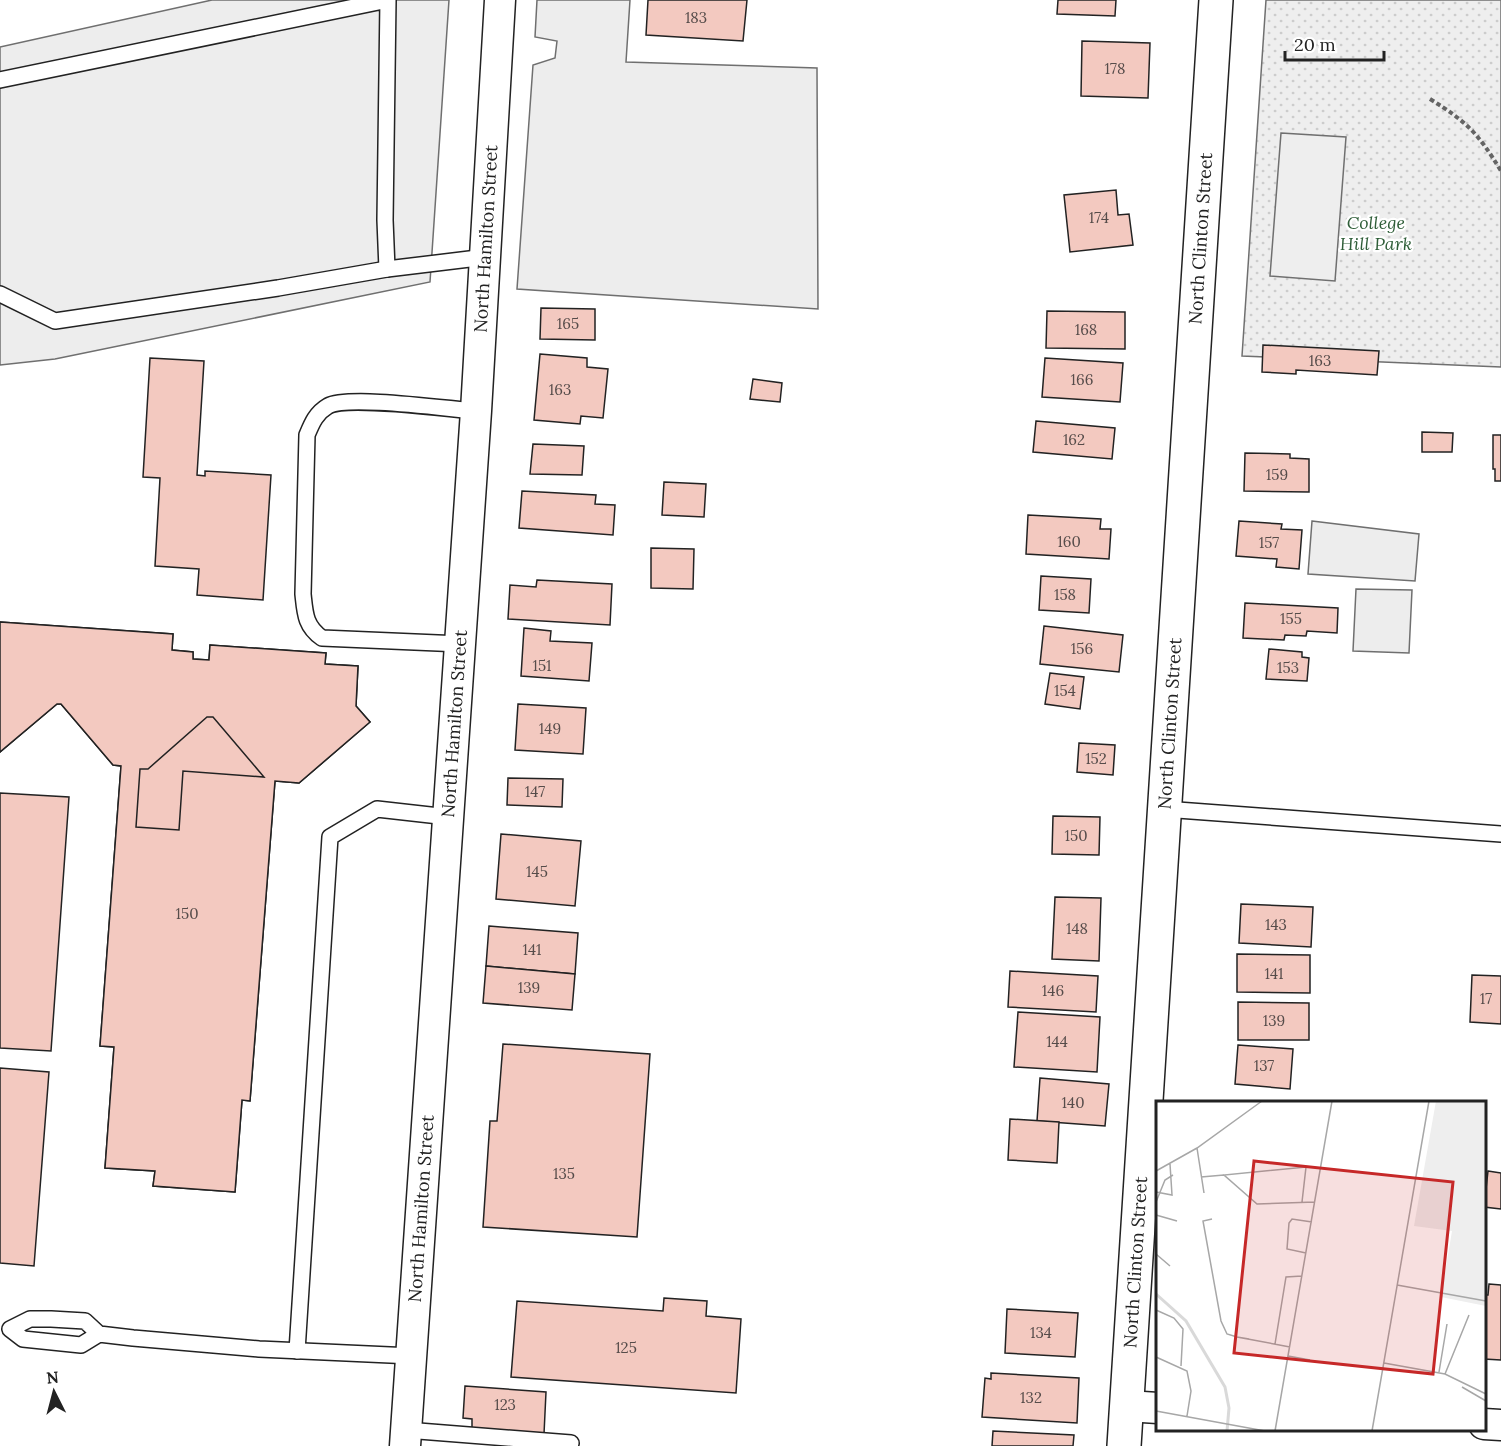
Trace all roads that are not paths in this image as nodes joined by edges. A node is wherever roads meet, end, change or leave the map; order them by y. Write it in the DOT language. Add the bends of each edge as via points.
graph roads {
  1 [pos="388,0"];
  2 [pos="397,0"];
  3 [pos="500,0"];
  4 [pos="1216,0"];
  5 [pos="0,80"];
  6 [pos="486,257"];
  7 [pos="387,269"];
  8 [pos="0,294"];
  9 [pos="476,411"];
  10 [pos="460,644"];
  11 [pos="1164,809"];
  12 [pos="448,817"];
  13 [pos="1501,834"];
  14 [pos="5,1328"];
  15 [pos="99,1334"];
  16 [pos="297,1351"];
  17 [pos="412,1356"];
  18 [pos="1142,1407"];
  19 [pos="1486,1424"];
  20 [pos="1501,1425"];
  21 [pos="406,1438"];
  22 [pos="571,1443"];
  23 [pos="1124,1446"];
  1 -- 2 [label="lane"];
  1 -- 5 [label="lane"];
  1 -- 7 [label="lane"];
  3 -- 6 [label="street, North Hamilton Street"];
  4 -- 11 [label="street, North Clinton Street"];
  6 -- 7 [label="lane"];
  6 -- 9 [label="street, North Hamilton Street"];
  7 -- 8 [label="lane" via="55,321"];
  9 -- 10 [label="street, North Hamilton Street"];
  9 -- 10 [label="lane" via="363,402 330,405 316,416 307,435 303,594 310,630 322,638"];
  10 -- 12 [label="street, North Hamilton Street"];
  11 -- 13 [label="lane"];
  11 -- 18 [label="street, North Clinton Street"];
  12 -- 16 [label="lane" via="377,809 330,837"];
  12 -- 17 [label="street, North Hamilton Street"];
  14 -- 15 [label="lane" via="30,1319 85,1321"];
  14 -- 15 [label="lane" via="23,1340 81,1345"];
  15 -- 16 [label="lane"];
  16 -- 17 [label="lane"];
  17 -- 21 [label="street, North Hamilton Street"];
  18 -- 23 [label="street, North Clinton Street"];
  19 -- 20 [label="street"];
  21 -- 22 [label="lane"];
}
